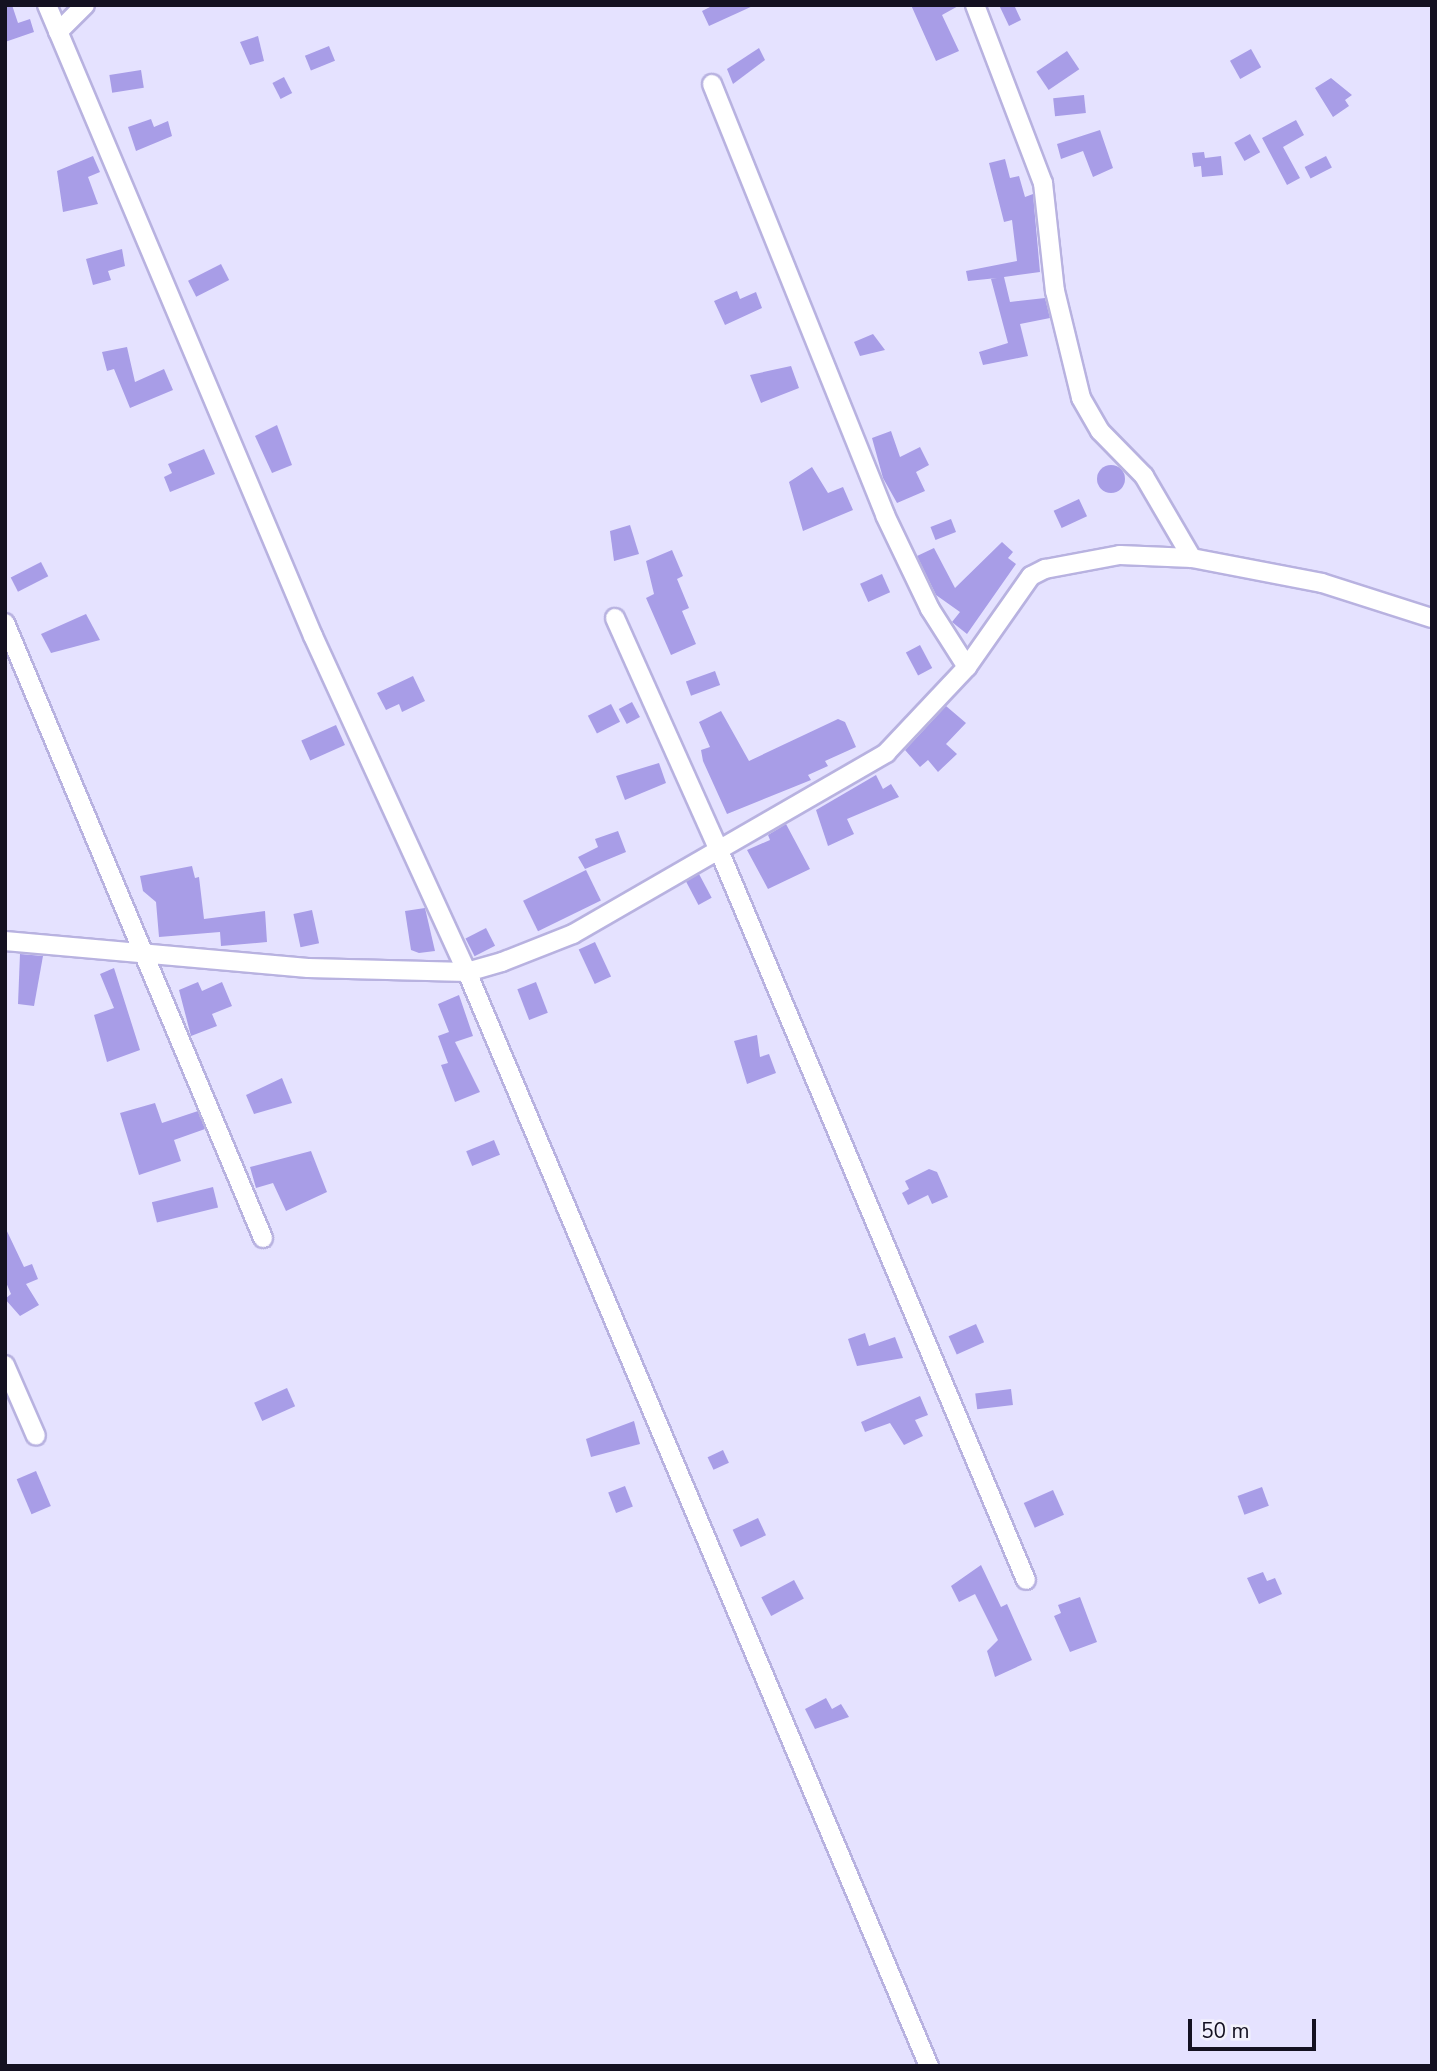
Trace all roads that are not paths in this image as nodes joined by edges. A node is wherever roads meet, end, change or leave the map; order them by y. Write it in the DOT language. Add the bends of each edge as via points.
graph roads {
  1 [pos="47,5"];
  2 [pos="85,5"];
  3 [pos="975,5"];
  4 [pos="58,32"];
  5 [pos="712,84"];
  6 [pos="1192,558"];
  7 [pos="615,618"];
  8 [pos="1432,618"];
  9 [pos="5,623"];
  10 [pos="967,667"];
  11 [pos="718,848"];
  12 [pos="5,941"];
  13 [pos="145,954"];
  14 [pos="467,972"];
  15 [pos="263,1238"];
  16 [pos="5,1365"];
  17 [pos="36,1436"];
  18 [pos="1026,1580"];
  19 [pos="929,2066"];
  1 -- 4 [label="street"];
  2 -- 4 [label="street"];
  3 -- 6 [label="street" via="1043,183 1055,290 1081,398 1100,430 1144,476"];
  4 -- 14 [label="street" via="313,636"];
  5 -- 10 [label="street" via="806,330 885,515 930,609"];
  6 -- 8 [label="street" via="1322,583"];
  6 -- 10 [label="street" via="1120,555 1045,569 1031,576"];
  7 -- 11 [label="street"];
  9 -- 13 [label="street"];
  10 -- 11 [label="street" via="886,753"];
  11 -- 14 [label="street" via="563,939"];
  11 -- 18 [label="street"];
  12 -- 13 [label="street"];
  13 -- 14 [label="street" via="308,968"];
  13 -- 15 [label="street"];
  14 -- 19 [label="street"];
  16 -- 17 [label="street"];
}
